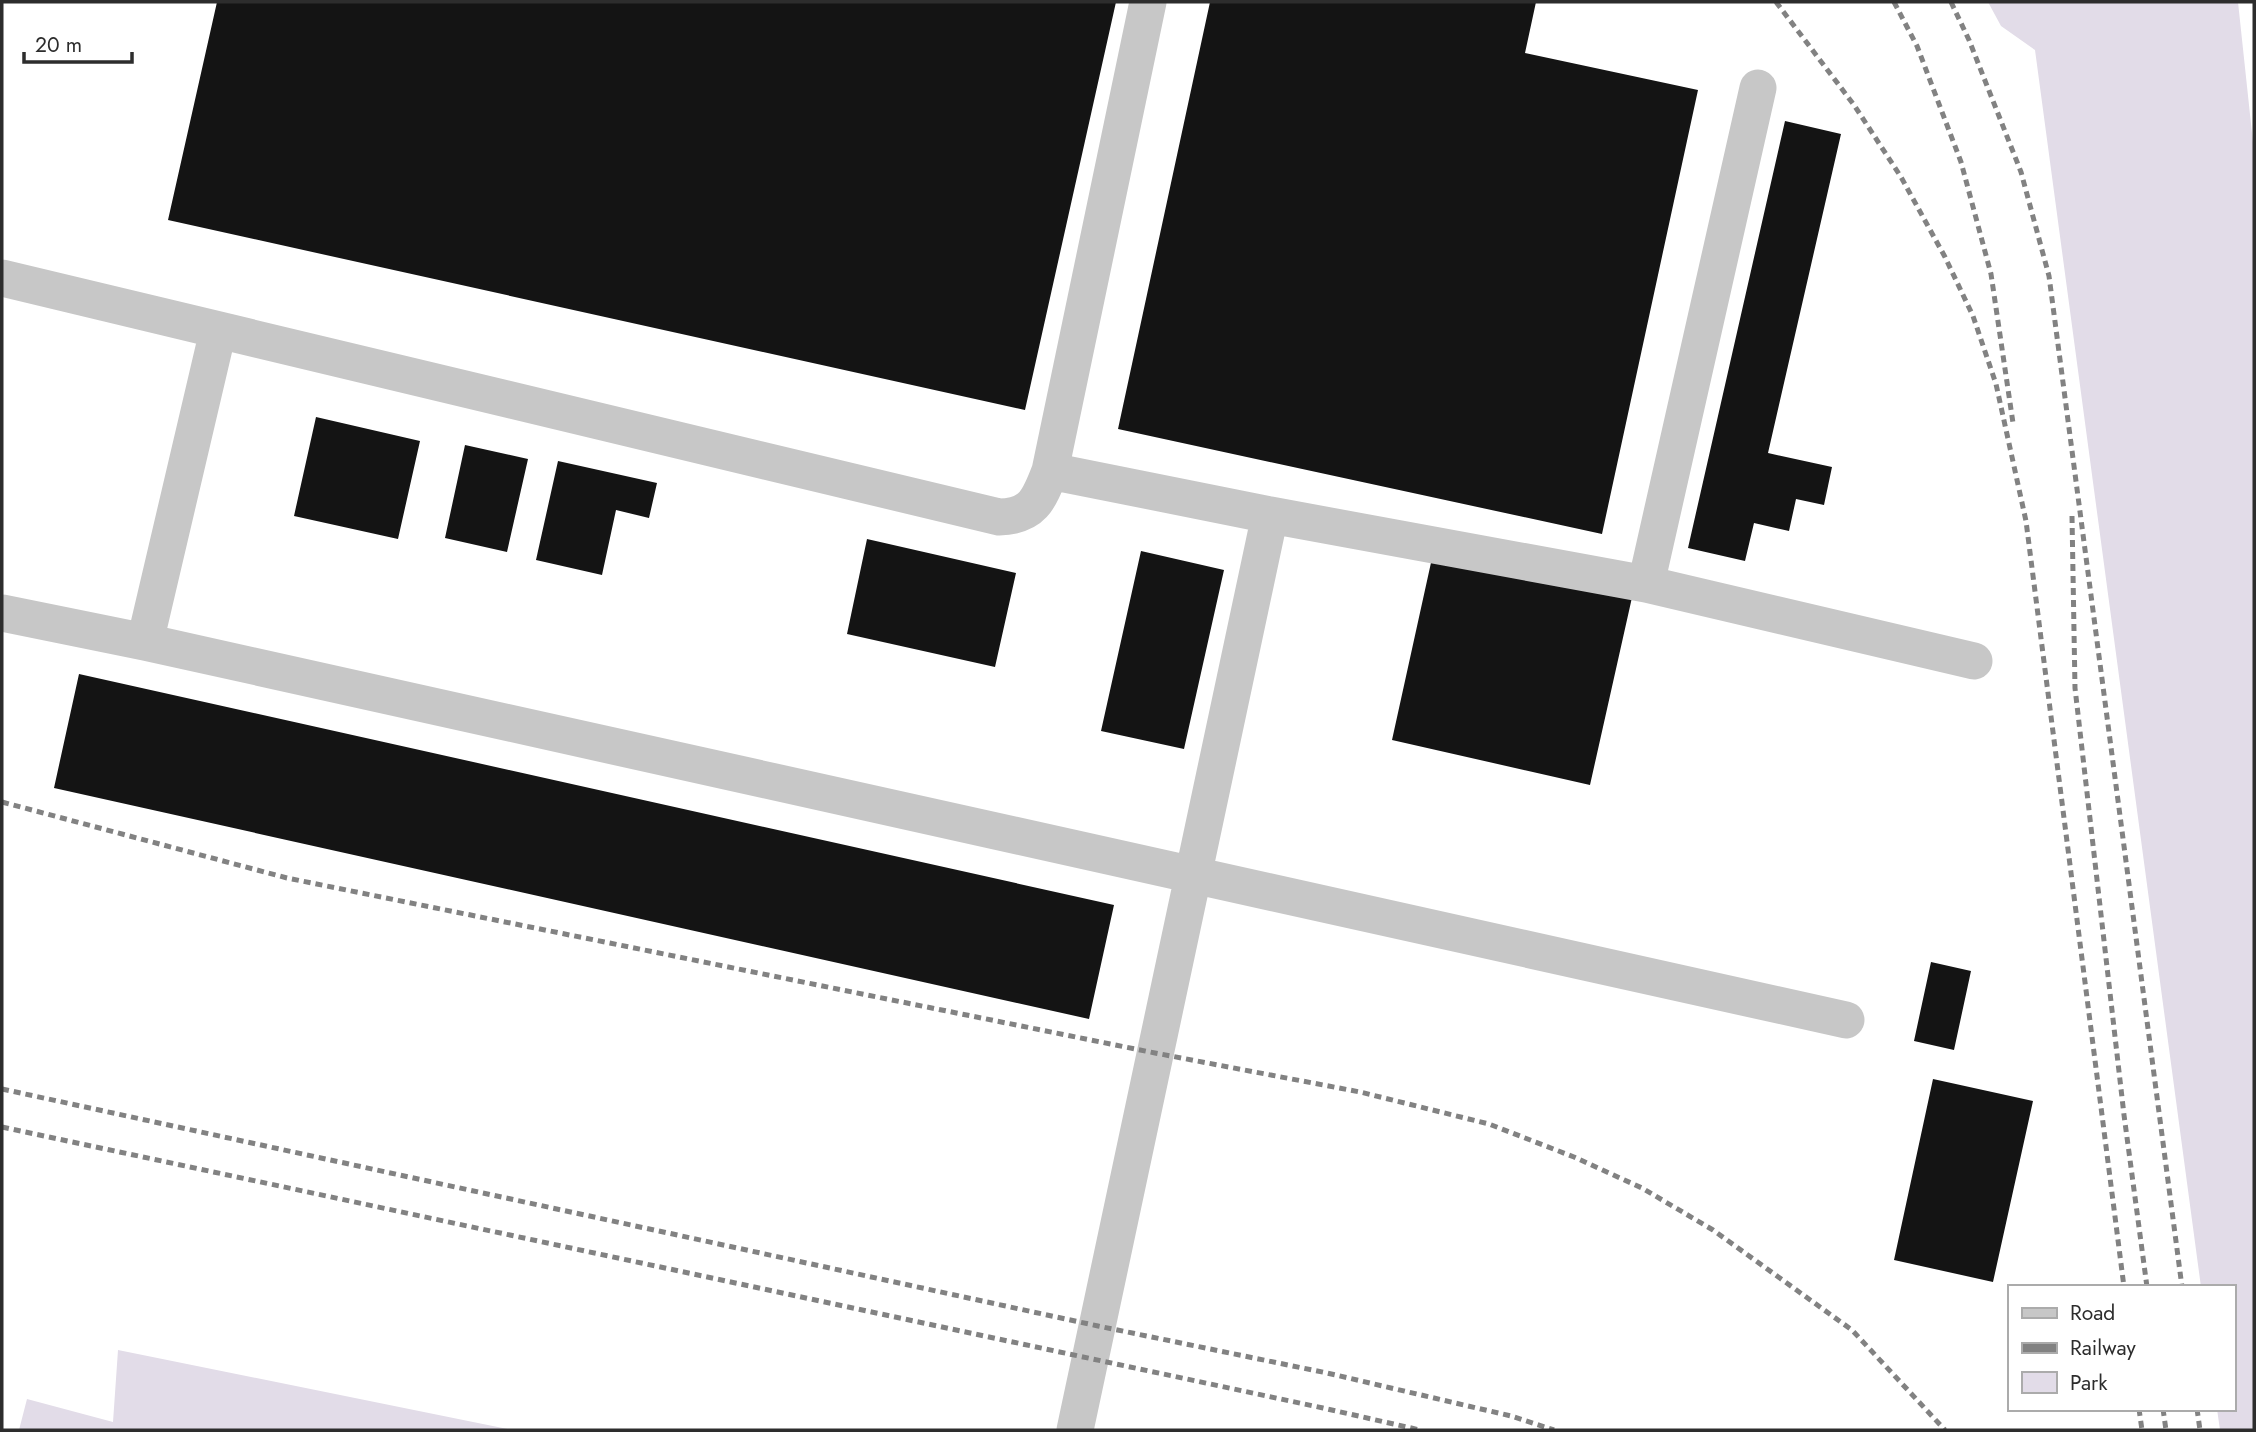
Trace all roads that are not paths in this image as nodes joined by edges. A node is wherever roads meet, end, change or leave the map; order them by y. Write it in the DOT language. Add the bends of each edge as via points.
graph roads {
  1 [pos="1148,2"];
  2 [pos="1758,88"];
  3 [pos="2,278"];
  4 [pos="218,331"];
  5 [pos="1050,471"];
  6 [pos="1270,514"];
  7 [pos="1646,584"];
  8 [pos="3,622"];
  9 [pos="145,642"];
  10 [pos="1973,661"];
  11 [pos="1193,875"];
  12 [pos="1846,1020"];
  13 [pos="1075,1430"];
  1 -- 5 [label="lane"];
  2 -- 7 [label="lane"];
  3 -- 4 [label="lane"];
  4 -- 5 [label="lane" via="999,517 1028,511"];
  4 -- 9 [label="lane"];
  5 -- 6 [label="lane"];
  6 -- 7 [label="lane"];
  6 -- 11 [label="lane"];
  7 -- 10 [label="lane"];
  8 -- 9 [label="lane"];
  9 -- 11 [label="lane"];
  11 -- 12 [label="lane"];
  11 -- 13 [label="lane"];
}
